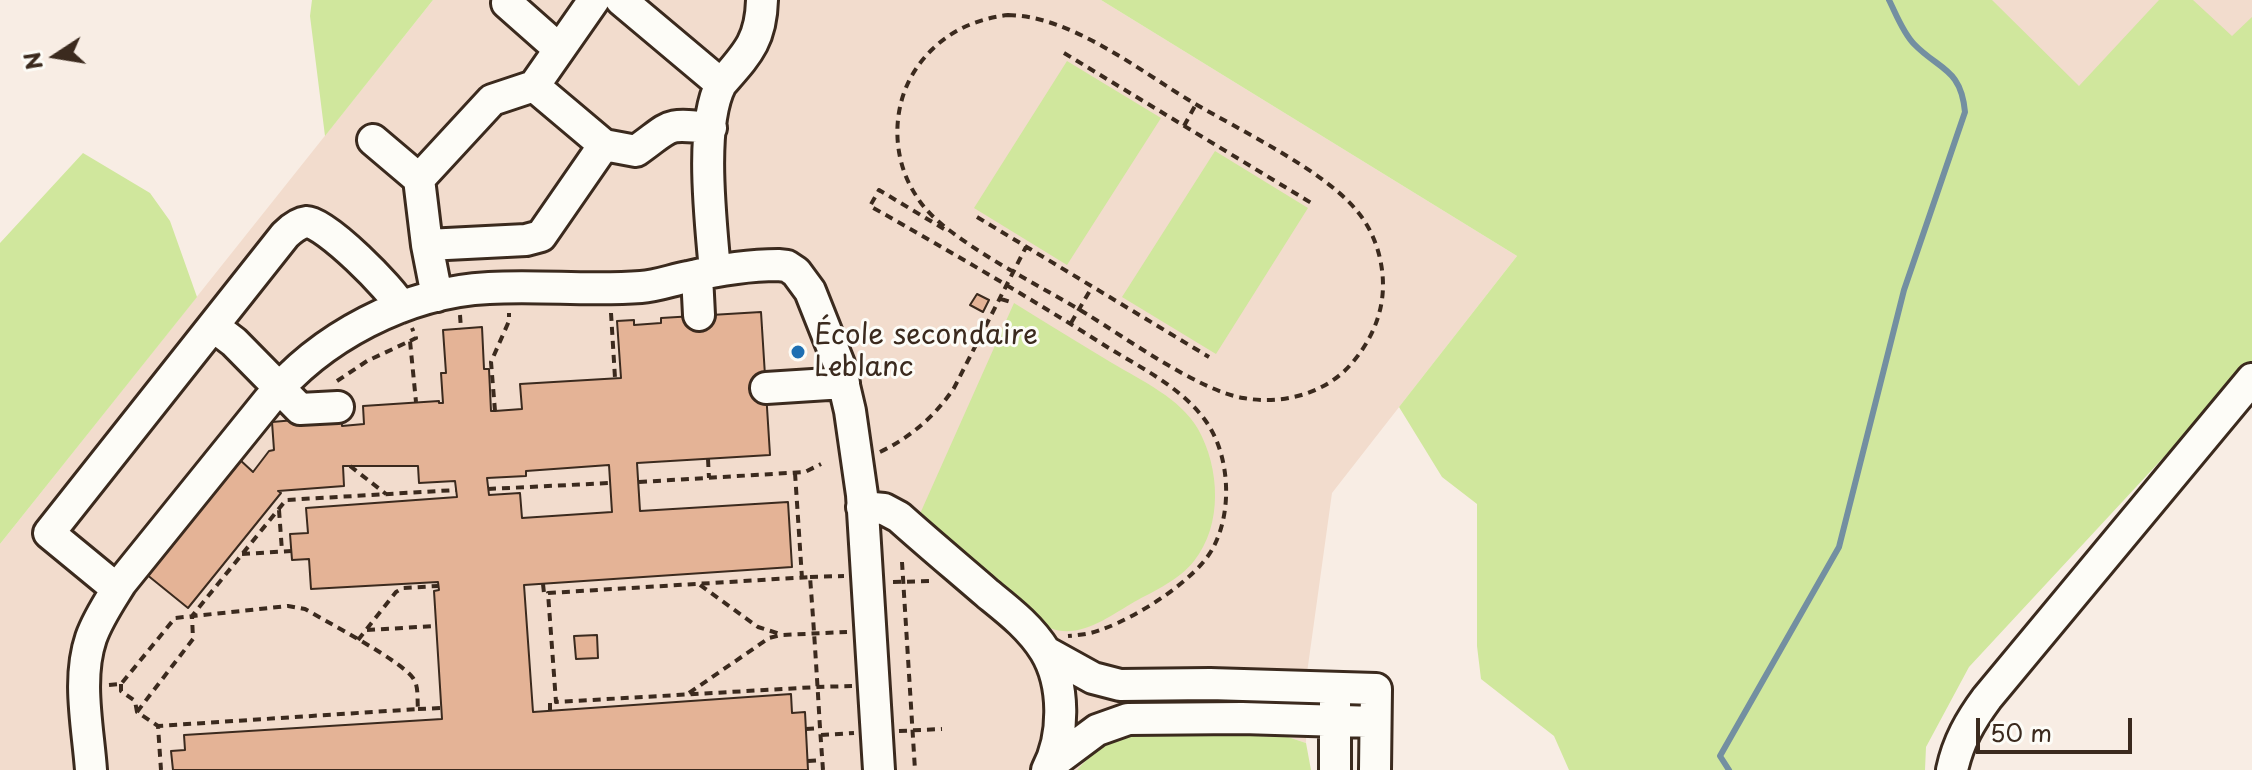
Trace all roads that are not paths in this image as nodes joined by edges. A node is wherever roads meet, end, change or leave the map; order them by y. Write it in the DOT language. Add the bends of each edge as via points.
graph roads {
  1 [pos="594,0"];
  2 [pos="621,0"];
  3 [pos="762,0"];
  4 [pos="507,3"];
  5 [pos="559,49"];
  6 [pos="721,84"];
  7 [pos="534,86"];
  8 [pos="711,128"];
  9 [pos="373,140"];
  10 [pos="604,145"];
  11 [pos="419,179"];
  12 [pos="427,245"];
  13 [pos="706,273"];
  14 [pos="437,296"];
  15 [pos="405,313"];
  16 [pos="699,315"];
  17 [pos="213,326"];
  18 [pos="2252,379"];
  19 [pos="844,383"];
  20 [pos="280,386"];
  21 [pos="766,388"];
  22 [pos="337,394"];
  23 [pos="862,507"];
  24 [pos="117,589"];
  25 [pos="1046,652"];
  26 [pos="1335,687"];
  27 [pos="1334,722"];
  28 [pos="1375,722"];
  29 [pos="1048,768"];
  30 [pos="91,770"];
  31 [pos="879,770"];
  32 [pos="1335,770"];
  33 [pos="1375,770"];
  34 [pos="1952,770"];
  1 -- 5 [label="street"];
  2 -- 6 [label="street"];
  3 -- 6 [label="street" via="752,49"];
  4 -- 5 [label="street"];
  5 -- 7 [label="street"];
  6 -- 8 [label="street"];
  7 -- 10 [label="street"];
  7 -- 11 [label="street" via="492,100"];
  8 -- 10 [label="street" via="667,127 636,151"];
  8 -- 13 [label="street"];
  9 -- 11 [label="street"];
  10 -- 12 [label="street" via="541,236"];
  11 -- 12 [label="street"];
  12 -- 14 [label="street"];
  13 -- 14 [label="street" via="654,286 492,288"];
  13 -- 16 [label="street"];
  13 -- 19 [label="street" via="778,265 796,272 810,291"];
  14 -- 15 [label="street"];
  15 -- 17 [label="street" via="390,291 329,233 307,222 285,235"];
  15 -- 20 [label="street" via="323,349"];
  17 -- 20 [label="street"];
  17 -- 24 [label="street" via="49,533"];
  18 -- 34 [label="street" via="1987,698 1965,731"];
  19 -- 21 [label="street"];
  19 -- 23 [label="street"];
  20 -- 22 [label="street" via="300,409"];
  20 -- 24 [label="street"];
  23 -- 25 [label="street" via="899,517 1020,620"];
  23 -- 31 [label="street" via="879,579 870,632"];
  24 -- 30 [label="street" via="96,625 87,656"];
  25 -- 26 [label="street" via="1093,678 1120,685"];
  25 -- 29 [label="street" via="1060,714"];
  26 -- 27 [label="street"];
  26 -- 28 [label="street" via="1376,689"];
  27 -- 28 [label="street"];
  27 -- 29 [label="street" via="1128,719 1097,730"];
  27 -- 32 [label="street"];
  28 -- 33 [label="street"];
}
